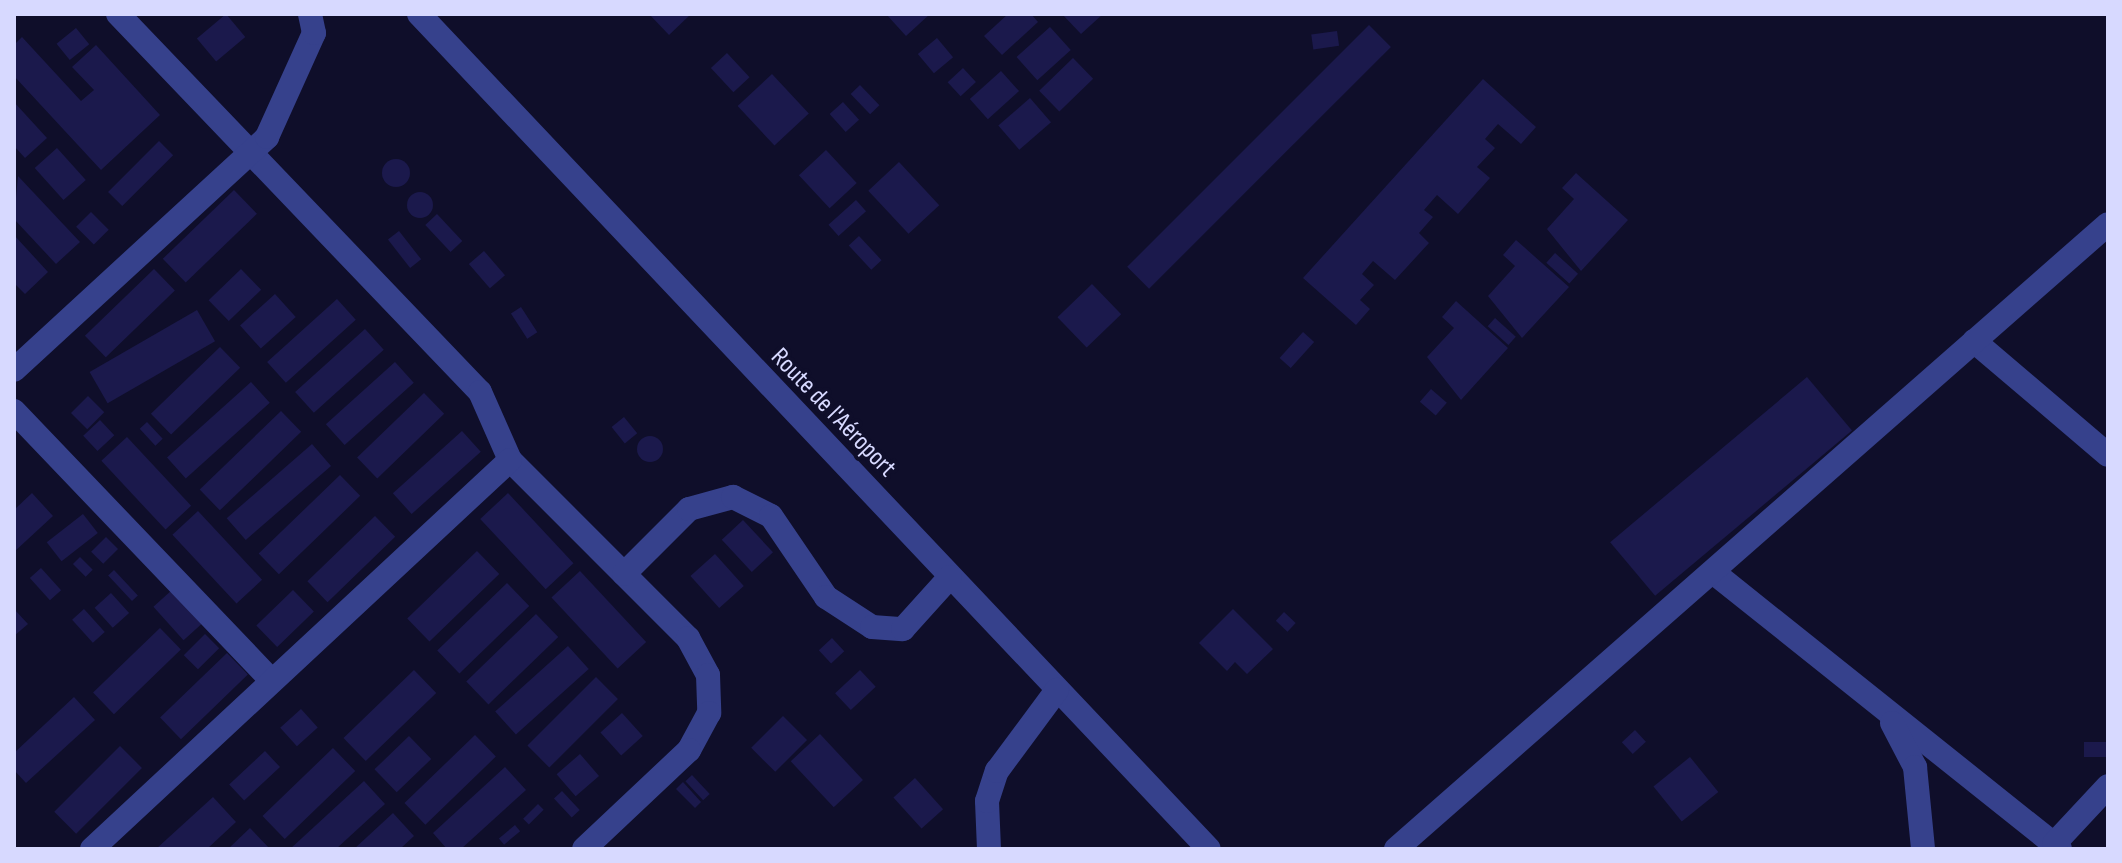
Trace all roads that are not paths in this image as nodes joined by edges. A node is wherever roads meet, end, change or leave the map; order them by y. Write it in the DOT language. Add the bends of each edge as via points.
graph roads {
  1 [pos="118,14"];
  2 [pos="310,14"];
  3 [pos="419,14"];
  4 [pos="249,154"];
  5 [pos="2108,224"];
  6 [pos="1974,341"];
  7 [pos="14,370"];
  8 [pos="14,411"];
  9 [pos="2108,455"];
  10 [pos="510,460"];
  11 [pos="1713,572"];
  12 [pos="624,574"];
  13 [pos="950,577"];
  14 [pos="272,681"];
  15 [pos="1057,690"];
  16 [pos="1889,717"];
  17 [pos="2108,786"];
  18 [pos="2057,847"];
  19 [pos="92,849"];
  20 [pos="584,849"];
  21 [pos="989,849"];
  22 [pos="1209,849"];
  23 [pos="1396,849"];
  24 [pos="1923,849"];
  1 -- 4 [label="street"];
  2 -- 4 [label="street" via="314,33 267,137"];
  3 -- 13 [label="street, Route de l'Aéroport"];
  4 -- 7 [label="street"];
  4 -- 10 [label="street" via="480,392"];
  5 -- 6 [label="street"];
  6 -- 9 [label="street"];
  6 -- 11 [label="street"];
  8 -- 14 [label="street"];
  10 -- 12 [label="street"];
  10 -- 14 [label="street"];
  11 -- 16 [label="street"];
  11 -- 23 [label="street"];
  12 -- 13 [label="street" via="689,509 733,497 771,516 826,597 872,627 903,629"];
  12 -- 20 [label="street" via="688,638 708,675 709,713 689,750"];
  13 -- 15 [label="street, Route de l'Aéroport"];
  14 -- 19 [label="street"];
  15 -- 21 [label="street" via="997,771 987,801"];
  15 -- 22 [label="street, Route de l'Aéroport"];
  16 -- 18 [label="street"];
  16 -- 24 [label="street" via="1915,767"];
  17 -- 18 [label="street"];
}
